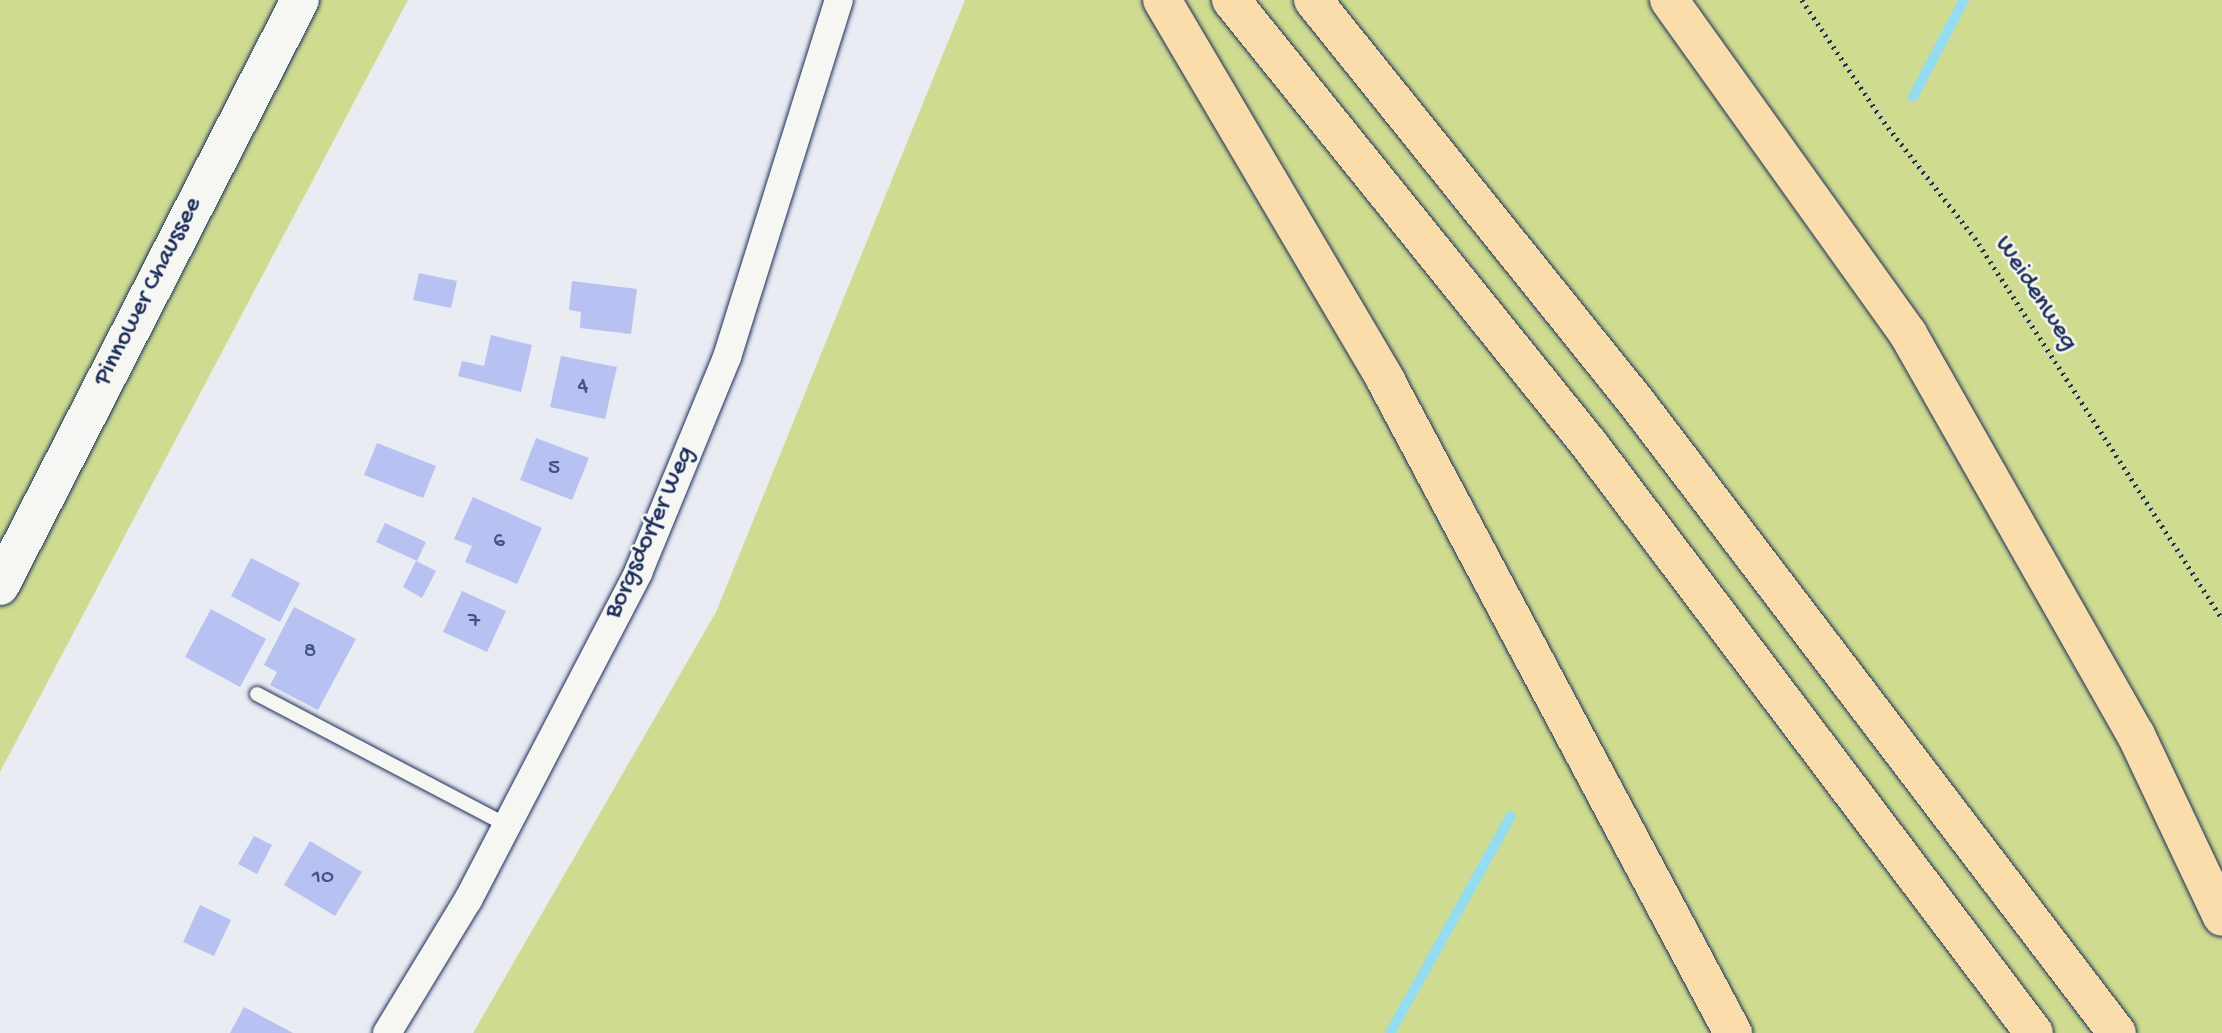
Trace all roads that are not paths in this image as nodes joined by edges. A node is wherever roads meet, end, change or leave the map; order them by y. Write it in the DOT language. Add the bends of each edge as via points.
graph roads {
  1 [pos="300,0"];
  2 [pos="839,0"];
  3 [pos="1162,0"];
  4 [pos="1231,0"];
  5 [pos="1313,0"];
  6 [pos="1669,0"];
  7 [pos="0,586"];
  8 [pos="257,694"];
  9 [pos="506,825"];
  10 [pos="2222,917"];
  11 [pos="387,1033"];
  12 [pos="1733,1033"];
  13 [pos="2034,1033"];
  14 [pos="2117,1033"];
  1 -- 7 [label="main road, Pinnower Chaussee"];
  2 -- 9 [label="street, Borgsdorfer Weg" via="727,358 638,573"];
  3 -- 12 [label="highway" via="1379,369"];
  4 -- 13 [label="highway" via="1589,444"];
  5 -- 14 [label="highway" via="1637,403"];
  6 -- 10 [label="highway" via="1908,334 2136,735"];
  8 -- 9 [label="lane"];
  9 -- 11 [label="street, Borgsdorfer Weg"];
}
